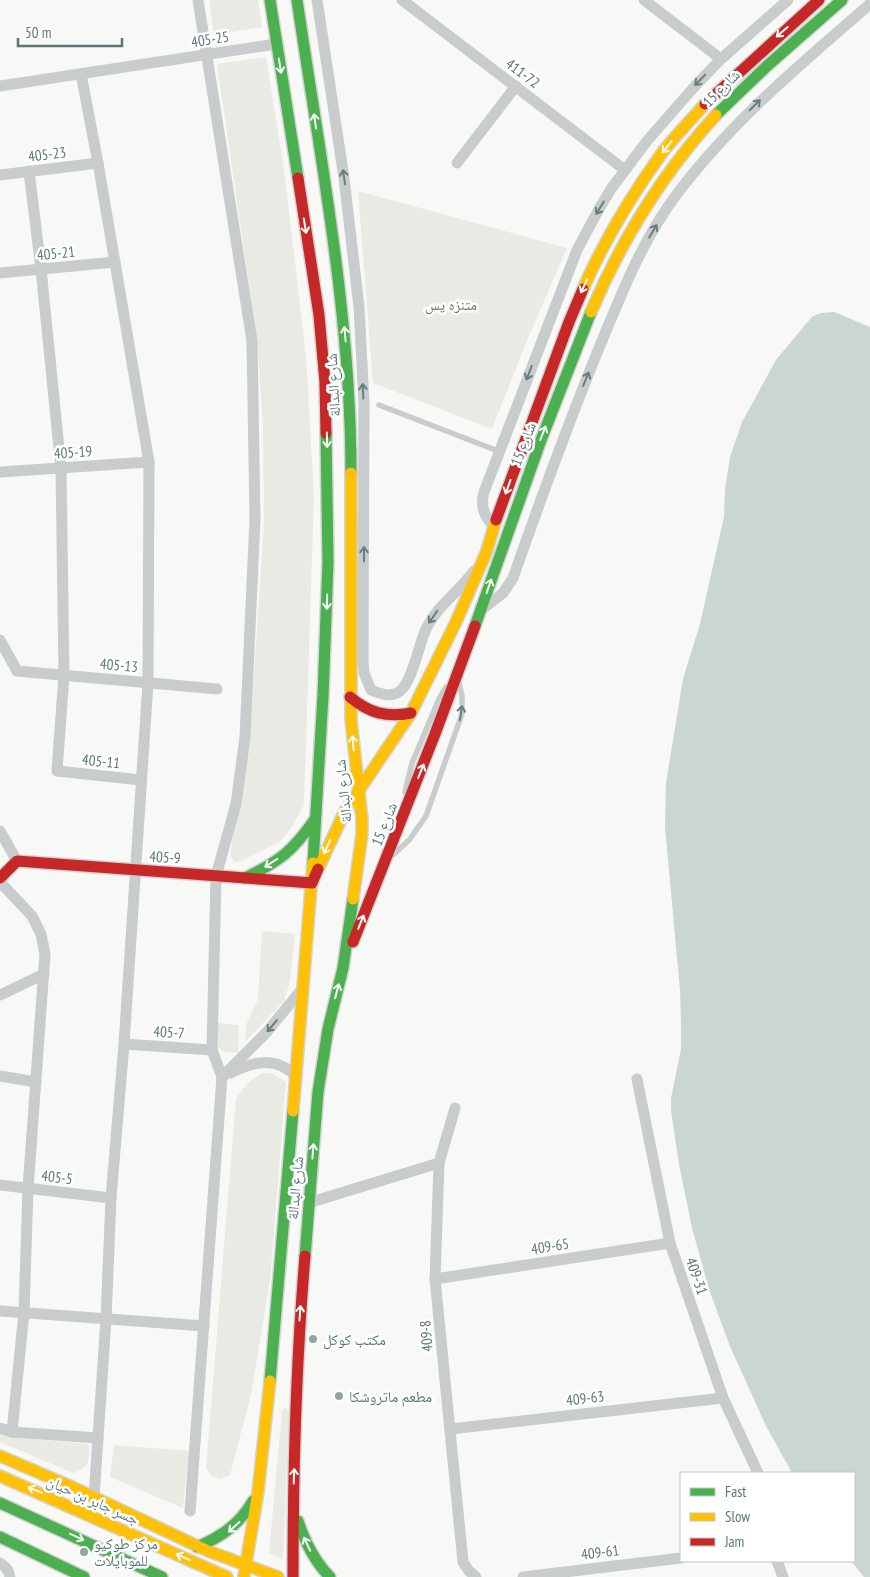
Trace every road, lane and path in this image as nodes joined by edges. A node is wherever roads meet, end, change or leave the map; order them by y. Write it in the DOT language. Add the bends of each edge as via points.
graph roads {
  1 [pos="198,0"];
  2 [pos="270,0"];
  3 [pos="297,0"];
  4 [pos="317,0"];
  5 [pos="402,0"];
  6 [pos="644,0"];
  7 [pos="788,0"];
  8 [pos="819,0"];
  9 [pos="842,0"];
  10 [pos="870,4"];
  11 [pos="276,44"];
  12 [pos="206,54"];
  13 [pos="721,60"];
  14 [pos="81,74"];
  15 [pos="0,86"];
  16 [pos="516,86"];
  17 [pos="98,163"];
  18 [pos="457,163"];
  19 [pos="625,170"];
  20 [pos="29,171"];
  21 [pos="0,175"];
  22 [pos="115,262"];
  23 [pos="41,269"];
  24 [pos="0,274"];
  25 [pos="378,405"];
  26 [pos="498,451"];
  27 [pos="149,462"];
  28 [pos="516,462"];
  29 [pos="61,468"];
  30 [pos="530,468"];
  31 [pos="0,472"];
  32 [pos="510,525"];
  33 [pos="494,526"];
  34 [pos="529,531"];
  35 [pos="486,553"];
  36 [pos="464,604"];
  37 [pos="480,610"];
  38 [pos="0,640"];
  39 [pos="64,675"];
  40 [pos="457,677"];
  41 [pos="148,683"];
  42 [pos="217,689"];
  43 [pos="350,697"];
  44 [pos="411,713"];
  45 [pos="141,780"];
  46 [pos="359,789"];
  47 [pos="316,818"];
  48 [pos="0,832"];
  49 [pos="17,861"];
  50 [pos="385,862"];
  51 [pos="135,870"];
  52 [pos="216,876"];
  53 [pos="0,878"];
  54 [pos="245,878"];
  55 [pos="0,882"];
  56 [pos="312,883"];
  57 [pos="343,968"];
  58 [pos="44,974"];
  59 [pos="303,988"];
  60 [pos="0,995"];
  61 [pos="124,1044"];
  62 [pos="212,1050"];
  63 [pos="0,1076"];
  64 [pos="222,1077"];
  65 [pos="297,1077"];
  66 [pos="637,1079"];
  67 [pos="36,1082"];
  68 [pos="455,1108"];
  69 [pos="439,1163"];
  70 [pos="0,1185"];
  71 [pos="28,1189"];
  72 [pos="111,1198"];
  73 [pos="308,1203"];
  74 [pos="670,1243"];
  75 [pos="435,1279"];
  76 [pos="0,1311"];
  77 [pos="24,1312"];
  78 [pos="106,1319"];
  79 [pos="204,1326"];
  80 [pos="723,1398"];
  81 [pos="0,1428"];
  82 [pos="450,1429"];
  83 [pos="12,1432"];
  84 [pos="98,1438"];
  85 [pos="0,1456"];
  86 [pos="758,1472"];
  87 [pos="0,1476"];
  88 [pos="258,1492"];
  89 [pos="94,1497"];
  90 [pos="0,1503"];
  91 [pos="293,1506"];
  92 [pos="190,1511"];
  93 [pos="0,1537"];
  94 [pos="197,1547"];
  95 [pos="680,1558"];
  96 [pos="777,1562"];
  97 [pos="0,1563"];
  98 [pos="245,1572"];
  99 [pos="10,1577"];
  100 [pos="84,1577"];
  101 [pos="162,1577"];
  102 [pos="227,1577"];
  103 [pos="278,1577"];
  104 [pos="293,1577"];
  105 [pos="330,1577"];
  106 [pos="476,1577"];
  107 [pos="523,1577"];
  108 [pos="783,1577"];
  1 -- 12 [label="street"];
  2 -- 11 [label="main road, شارع البدالة"];
  43 -- 3 [label="main road, شارع البدالة, one-way" via="351,438 347,358"];
  35 -- 4 [label="street, one-way" via="426,628 405,687 387,695 371,690 363,661 364,404 359,307 344,178"];
  5 -- 16 [label="street, 411-72"];
  6 -- 13 [label="street"];
  7 -- 13 [label="street"];
  8 -- 28 [label="main road, شارع 15, one-way" via="710,98 663,152 642,182 609,236 581,292"];
  30 -- 9 [label="main road, شارع 15, one-way" via="598,294 656,188 726,103"];
  34 -- 10 [label="street, one-way" via="565,431 624,286 662,216 687,181 741,120 785,77"];
  11 -- 12 [label="street, 405-25"];
  11 -- 47 [label="main road, شارع البدالة, one-way" via="319,314 325,382 328,562"];
  12 -- 14 [label="street, 405-25"];
  12 -- 52 [label="street" via="252,341 255,519 245,737 236,804"];
  13 -- 19 [label="street, one-way" via="671,113"];
  14 -- 15 [label="street, 405-25"];
  14 -- 17 [label="street"];
  16 -- 18 [label="street"];
  16 -- 19 [label="street, 411-72"];
  17 -- 20 [label="street, 405-23"];
  17 -- 22 [label="street"];
  19 -- 26 [label="street, one-way" via="577,250"];
  20 -- 21 [label="street, 405-23"];
  20 -- 23 [label="street"];
  22 -- 23 [label="street, 405-21"];
  22 -- 27 [label="street"];
  23 -- 24 [label="street, 405-21"];
  23 -- 29 [label="street"];
  25 -- 26 [label="lane"];
  26 -- 33 [label="street" via="482,498 486,516"];
  27 -- 29 [label="street, 405-19"];
  27 -- 41 [label="street"];
  28 -- 30 [label="main road"];
  28 -- 33 [label="main road, شارع 15, one-way"];
  29 -- 31 [label="street, 405-19"];
  29 -- 39 [label="street"];
  30 -- 32 [label="main road, شارع 15"];
  32 -- 34 [label="street"];
  37 -- 32 [label="main road, شارع 15, one-way"];
  33 -- 35 [label="main road, شارع 15"];
  34 -- 37 [label="street" via="513,578 496,600"];
  35 -- 36 [label="main road, شارع 15"];
  36 -- 37 [label="main road"];
  36 -- 44 [label="main road, شارع 15"];
  37 -- 40 [label="main road, شارع 15"];
  38 -- 39 [label="street, 405-13" via="18,671"];
  39 -- 41 [label="street, 405-13"];
  39 -- 45 [label="street, 405-11" via="57,771"];
  50 -- 40 [label="main road, شارع 15, one-way"];
  50 -- 40 [label="lane, one-way" via="410,839 426,816 462,714"];
  41 -- 42 [label="street, 405-13"];
  41 -- 45 [label="street"];
  43 -- 44 [label="main road" via="368,711 378,714 400,716"];
  46 -- 43 [label="main road, شارع البدالة, one-way"];
  44 -- 46 [label="main road, شارع 15"];
  45 -- 51 [label="street"];
  46 -- 56 [label="main road, شارع 15, one-way" via="333,834"];
  46 -- 57 [label="main road, شارع البدالة" via="362,834"];
  47 -- 54 [label="main road, one-way" via="290,850"];
  47 -- 56 [label="main road, شارع البدالة"];
  48 -- 49 [label="street"];
  49 -- 51 [label="main road, 405-9"];
  49 -- 53 [label="main road"];
  57 -- 50 [label="main road, شارع 15, one-way"];
  51 -- 52 [label="main road, 405-9"];
  51 -- 61 [label="street"];
  52 -- 54 [label="main road, 405-9"];
  52 -- 62 [label="street"];
  54 -- 56 [label="main road, 405-9"];
  55 -- 58 [label="street" via="32,916 41,934"];
  56 -- 59 [label="main road, شارع البدالة"];
  73 -- 57 [label="main road, شارع البدالة, one-way" via="322,1061"];
  58 -- 60 [label="street"];
  58 -- 67 [label="street"];
  59 -- 64 [label="street, one-way" via="265,1034"];
  59 -- 65 [label="main road, شارع البدالة"];
  61 -- 62 [label="street, 405-7"];
  61 -- 72 [label="street"];
  62 -- 64 [label="street"];
  63 -- 67 [label="street"];
  64 -- 65 [label="street" via="264,1062 288,1068"];
  64 -- 79 [label="street"];
  65 -- 88 [label="main road, شارع البدالة"];
  66 -- 74 [label="street, 409-31"];
  67 -- 71 [label="street"];
  68 -- 69 [label="street, 409-8"];
  69 -- 73 [label="street"];
  69 -- 75 [label="street, 409-8"];
  70 -- 71 [label="street, 405-5"];
  71 -- 72 [label="street, 405-5"];
  71 -- 77 [label="street"];
  72 -- 78 [label="street"];
  91 -- 73 [label="main road, شارع البدالة, one-way" via="299,1330"];
  74 -- 75 [label="street, 409-65"];
  74 -- 80 [label="street, 409-31"];
  75 -- 82 [label="street, 409-8"];
  76 -- 77 [label="street"];
  77 -- 78 [label="street"];
  77 -- 83 [label="street"];
  78 -- 79 [label="street"];
  78 -- 84 [label="street"];
  79 -- 92 [label="street"];
  80 -- 82 [label="street, 409-63"];
  80 -- 86 [label="street, 409-31"];
  81 -- 83 [label="street"];
  82 -- 106 [label="street, 409-8" via="463,1562"];
  83 -- 84 [label="street"];
  84 -- 89 [label="street"];
  85 -- 89 [label="main road"];
  102 -- 87 [label="main road, جسر جابر بن حيان, one-way"];
  88 -- 94 [label="main road, one-way" via="240,1521 228,1532"];
  88 -- 98 [label="main road, شارع البدالة"];
  89 -- 94 [label="main road"];
  90 -- 101 [label="main road, one-way"];
  91 -- 104 [label="main road, شارع البدالة"];
  105 -- 91 [label="main road, one-way" via="306,1544"];
  93 -- 100 [label="main road"];
  94 -- 98 [label="main road"];
  95 -- 107 [label="street, 409-61"];
  96 -- 108 [label="street"];
  97 -- 99 [label="street"];
  98 -- 103 [label="main road"];
}
